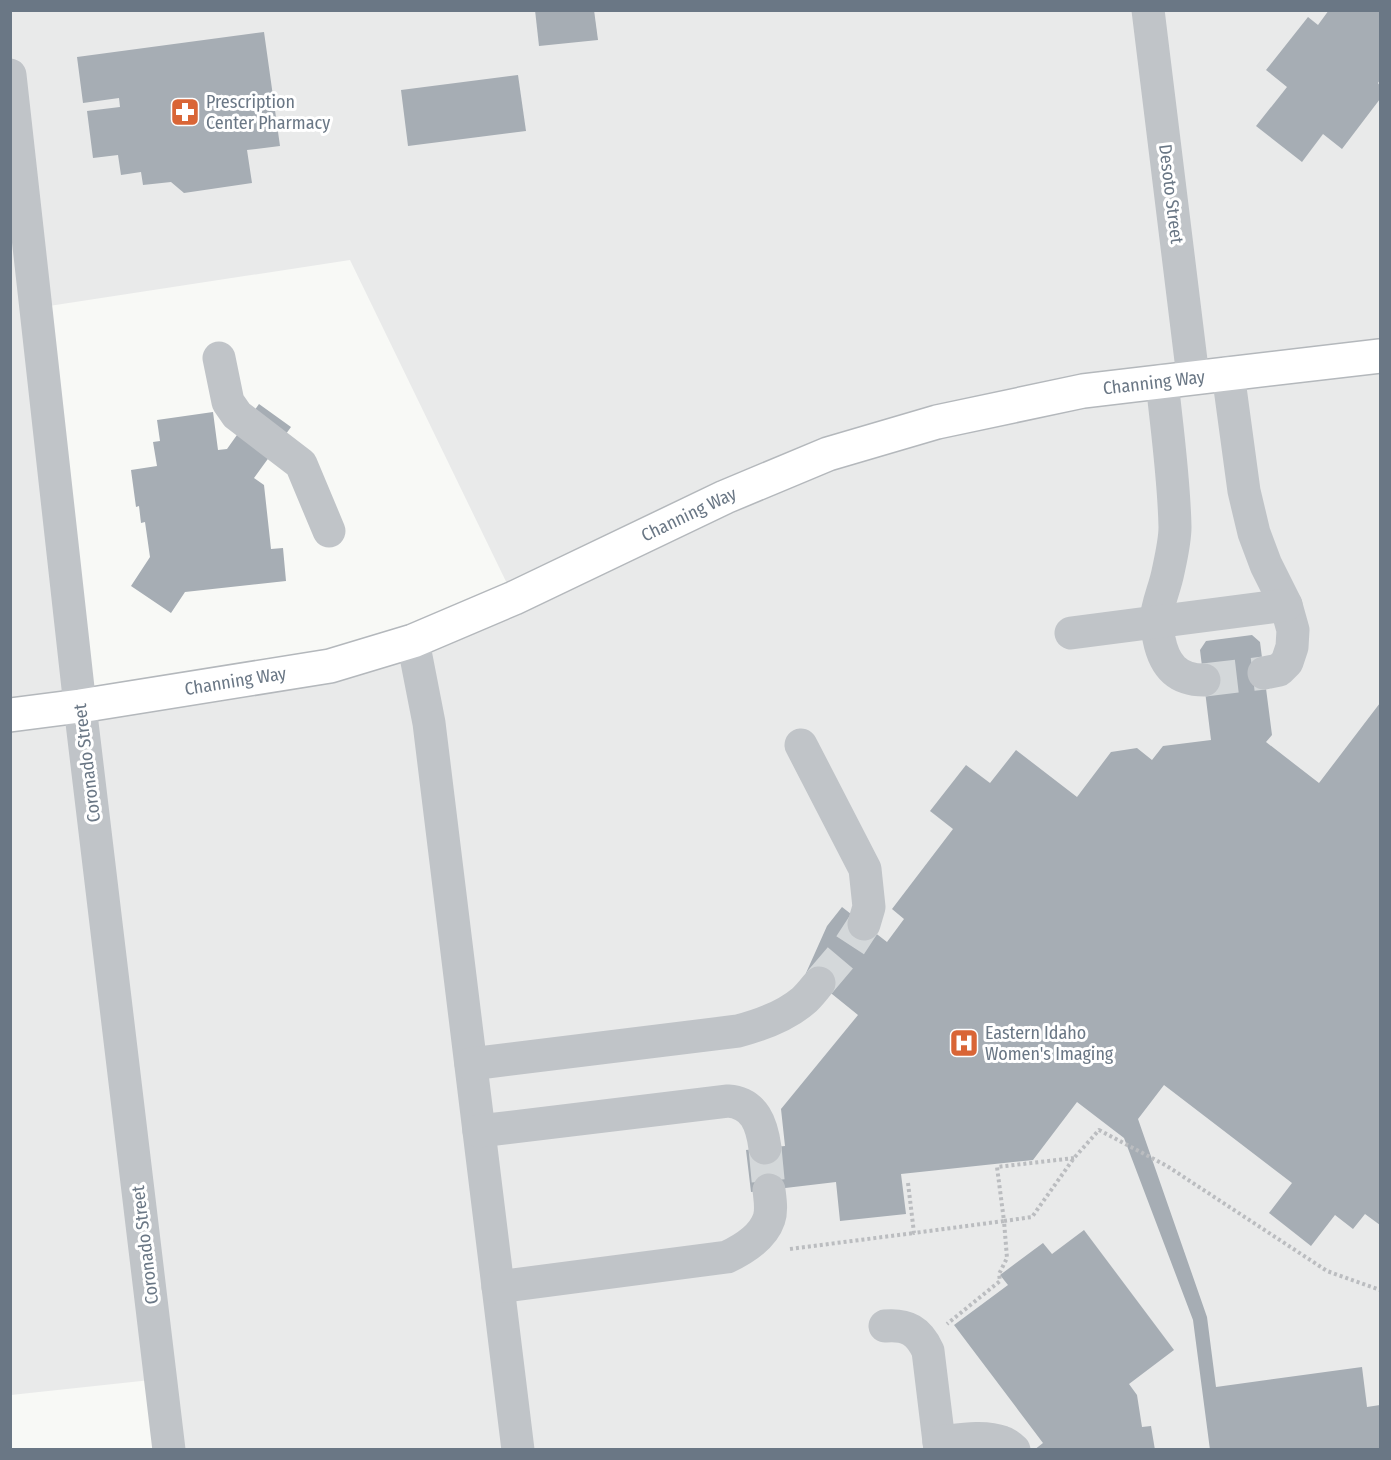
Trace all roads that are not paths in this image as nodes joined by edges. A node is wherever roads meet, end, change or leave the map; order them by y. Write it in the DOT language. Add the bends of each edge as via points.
graph roads {
  1 [pos="1148,10"];
  2 [pos="10,75"];
  3 [pos="1380,356"];
  4 [pos="219,358"];
  5 [pos="1228,373"];
  6 [pos="1178,379"];
  7 [pos="329,531"];
  8 [pos="1286,605"];
  9 [pos="1156,622"];
  10 [pos="1071,633"];
  11 [pos="413,641"];
  12 [pos="1264,673"];
  13 [pos="1204,680"];
  14 [pos="80,706"];
  15 [pos="10,715"];
  16 [pos="801,746"];
  17 [pos="864,924"];
  18 [pos="819,983"];
  19 [pos="471,1064"];
  20 [pos="479,1131"];
  21 [pos="765,1148"];
  22 [pos="769,1190"];
  23 [pos="498,1287"];
  24 [pos="885,1326"];
  25 [pos="940,1446"];
  26 [pos="169,1449"];
  27 [pos="518,1449"];
  28 [pos="1014,1449"];
  1 -- 6 [label="street, Desoto Street"];
  2 -- 14 [label="street, Coronado Street"];
  3 -- 5 [label="main road, Channing Way"];
  4 -- 7 [label="street" via="228,402 237,415 301,464"];
  5 -- 6 [label="main road, Channing Way"];
  5 -- 8 [label="street" via="1244,491 1254,533"];
  6 -- 9 [label="street, Desoto Street" via="1172,469 1175,530"];
  6 -- 11 [label="main road, Channing Way" via="1083,391 937,422 828,454 725,497 514,598"];
  8 -- 9 [label="street"];
  8 -- 12 [label="street" via="1293,630 1292,648 1279,670"];
  9 -- 10 [label="street"];
  9 -- 13 [label="street" via="1161,651 1169,666 1181,676"];
  11 -- 14 [label="main road, Channing Way" via="330,666"];
  11 -- 19 [label="street" via="429,723"];
  14 -- 15 [label="main road, Channing Way"];
  14 -- 26 [label="street, Coronado Street"];
  16 -- 17 [label="street" via="865,869 869,907"];
  18 -- 19 [label="street" via="785,1014 759,1026"];
  19 -- 20 [label="street"];
  20 -- 21 [label="street" via="728,1101 749,1109 758,1119"];
  20 -- 23 [label="street"];
  22 -- 23 [label="street" via="769,1220 760,1235 728,1257"];
  23 -- 27 [label="street"];
  24 -- 25 [label="street" via="909,1329 928,1351"];
  25 -- 28 [label="street" via="971,1439 1002,1442"];
}
